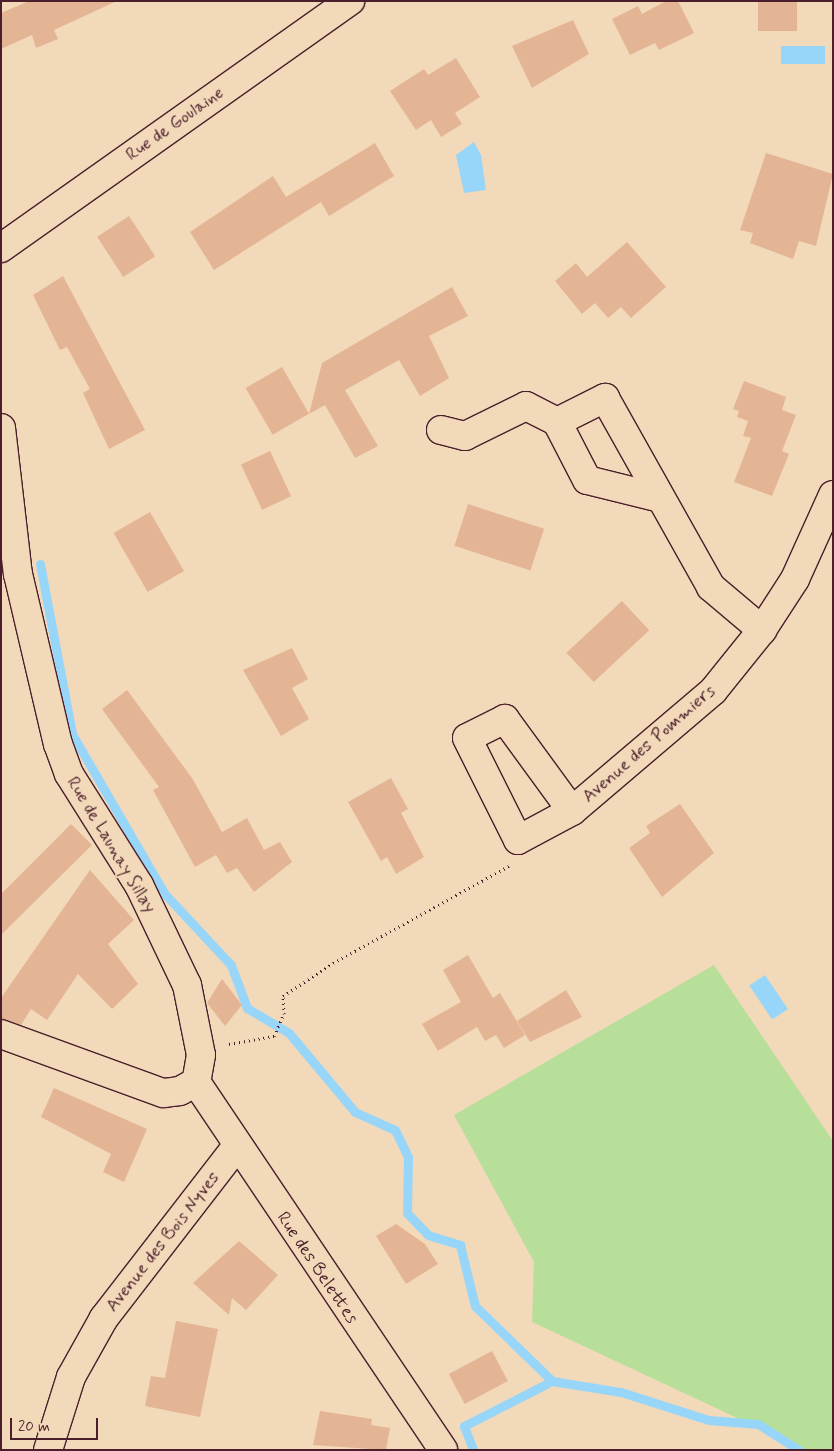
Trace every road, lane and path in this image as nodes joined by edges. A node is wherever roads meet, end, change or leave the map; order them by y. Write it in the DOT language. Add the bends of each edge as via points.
graph roads {
  1 [pos="350,1"];
  2 [pos="1,248"];
  3 [pos="557,422"];
  4 [pos="1,428"];
  5 [pos="441,430"];
  6 [pos="833,495"];
  7 [pos="660,498"];
  8 [pos="762,630"];
  9 [pos="572,811"];
  10 [pos="518,840"];
  11 [pos="1,1034"];
  12 [pos="201,1055"];
  13 [pos="196,1082"];
  14 [pos="236,1147"];
  15 [pos="50,1449"];
  16 [pos="443,1450"];
  1 -- 2 [label="street, Rue de Goulaine"];
  3 -- 5 [label="street" via="526,406 465,436"];
  3 -- 7 [label="street" via="587,480"];
  3 -- 7 [label="street" via="605,398"];
  4 -- 12 [label="street, Rue de Launay Sillay" via="18,574 58,744 69,774 139,885 187,985"];
  6 -- 8 [label="street, Avenue des Pommiers" via="795,579"];
  7 -- 8 [label="street" via="711,587"];
  8 -- 9 [label="street, Avenue des Pommiers" via="713,691"];
  9 -- 10 [label="street, Avenue des Pommiers"];
  9 -- 10 [label="street, Avenue des Pommiers" via="505,719 467,738"];
  10 -- 12 [label="path" via="508,871 333,963 283,996 284,1014 274,1036 242,1039"];
  11 -- 13 [label="street" via="163,1093 180,1091"];
  12 -- 13 [label="street, Rue de Launay Sillay"];
  13 -- 14 [label="street, Rue des Belettes"];
  14 -- 15 [label="street, Avenue des Bois Nyves" via="104,1318 71,1377"];
  14 -- 16 [label="street, Rue des Belettes"];
}
